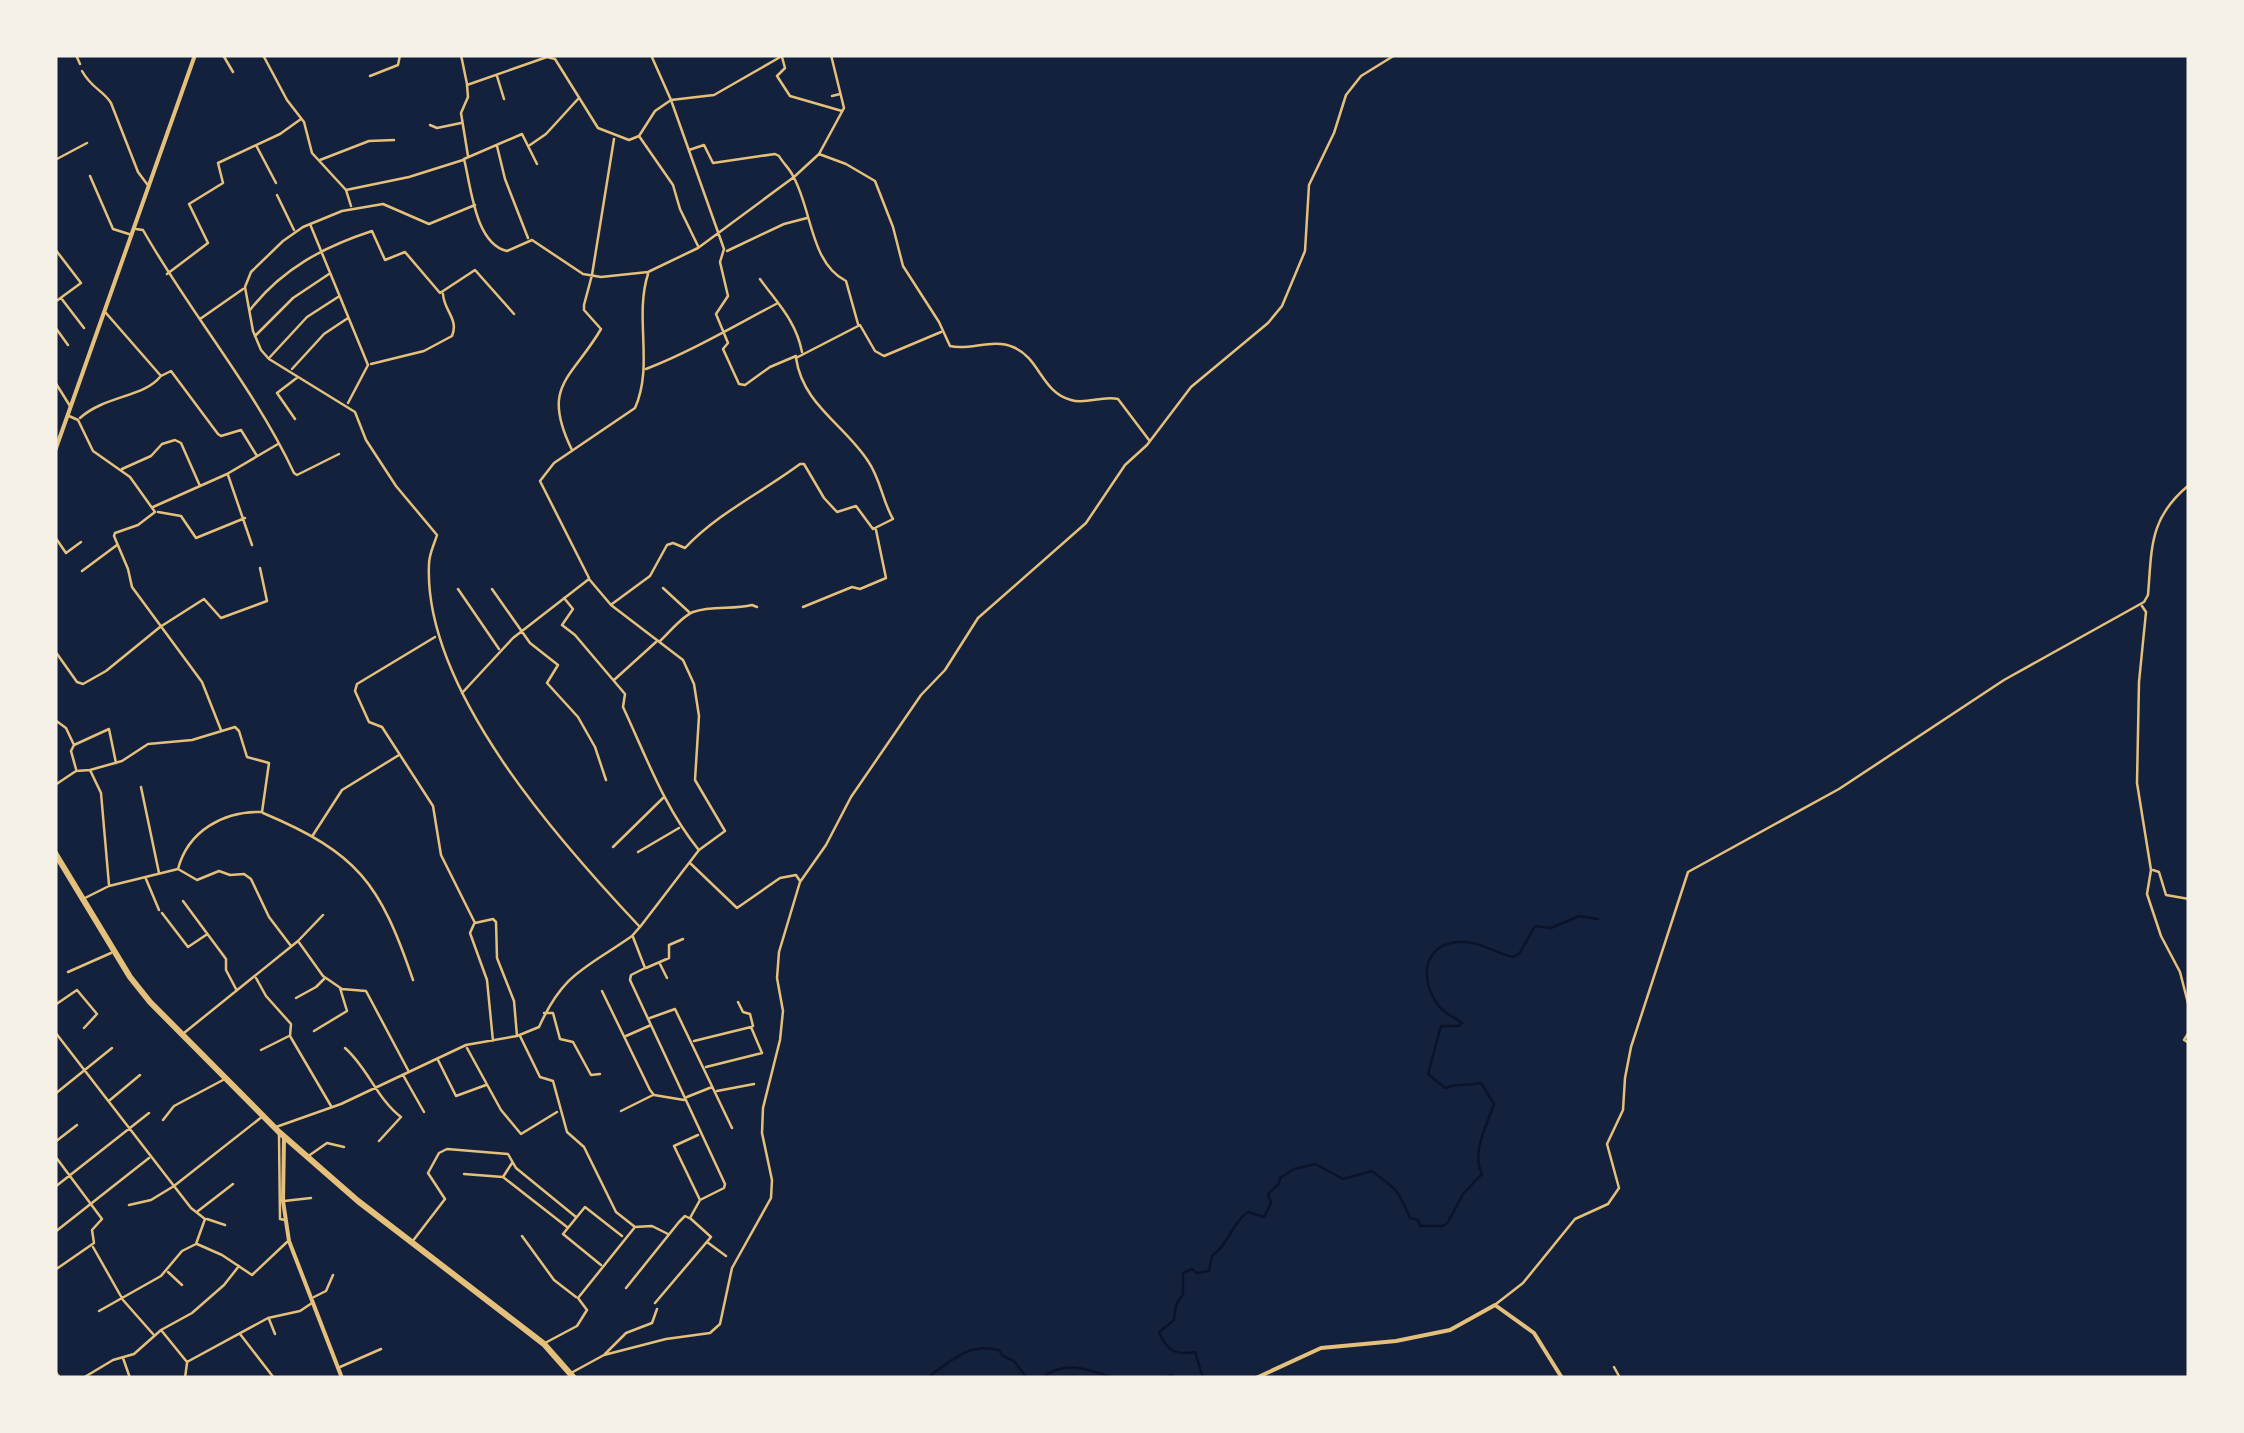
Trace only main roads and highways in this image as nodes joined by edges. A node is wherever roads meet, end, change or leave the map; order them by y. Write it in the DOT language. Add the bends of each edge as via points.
graph roads {
  1 [pos="55,853"];
  2 [pos="572,1375"];
  1 -- 2 [label="highway" via="113,952 182,1035 306,1158 544,1344"];
}
